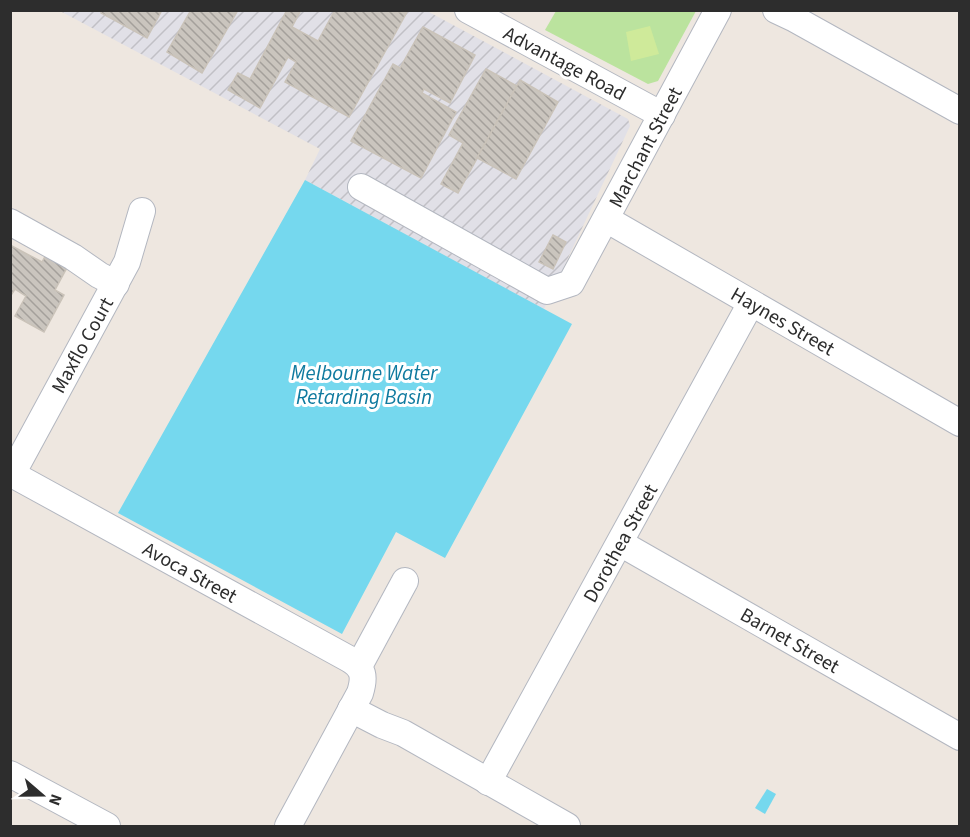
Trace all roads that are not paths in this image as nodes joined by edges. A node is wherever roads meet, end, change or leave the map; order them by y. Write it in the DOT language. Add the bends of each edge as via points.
graph roads {
  1 [pos="468,10"];
  2 [pos="718,10"];
  3 [pos="786,13"];
  4 [pos="960,111"];
  5 [pos="662,115"];
  6 [pos="361,188"];
  7 [pos="142,211"];
  8 [pos="606,219"];
  9 [pos="10,222"];
  10 [pos="116,284"];
  11 [pos="751,303"];
  12 [pos="960,423"];
  13 [pos="11,474"];
  14 [pos="620,543"];
  15 [pos="405,581"];
  16 [pos="357,687"];
  17 [pos="960,737"];
  18 [pos="10,774"];
  19 [pos="489,782"];
  20 [pos="106,826"];
  21 [pos="288,826"];
  22 [pos="567,826"];
  1 -- 5 [label="street, Advantage Road"];
  2 -- 5 [label="street, Marchant Street"];
  3 -- 4 [label="street"];
  5 -- 8 [label="street, Marchant Street"];
  6 -- 8 [label="street, Marchant Street" via="546,291 571,283"];
  7 -- 10 [label="street, Maxflo Court"];
  8 -- 11 [label="street, Haynes Street"];
  9 -- 10 [label="street"];
  10 -- 13 [label="street, Maxflo Court"];
  11 -- 12 [label="street, Haynes Street"];
  11 -- 14 [label="street, Dorothea Street"];
  13 -- 16 [label="street, Avoca Street" via="349,659"];
  14 -- 17 [label="street, Barnet Street"];
  14 -- 19 [label="street, Dorothea Street"];
  15 -- 16 [label="street"];
  16 -- 19 [label="street, Avoca Street" via="402,733"];
  16 -- 21 [label="street"];
  18 -- 20 [label="street"];
  19 -- 22 [label="street, Avoca Street"];
}
